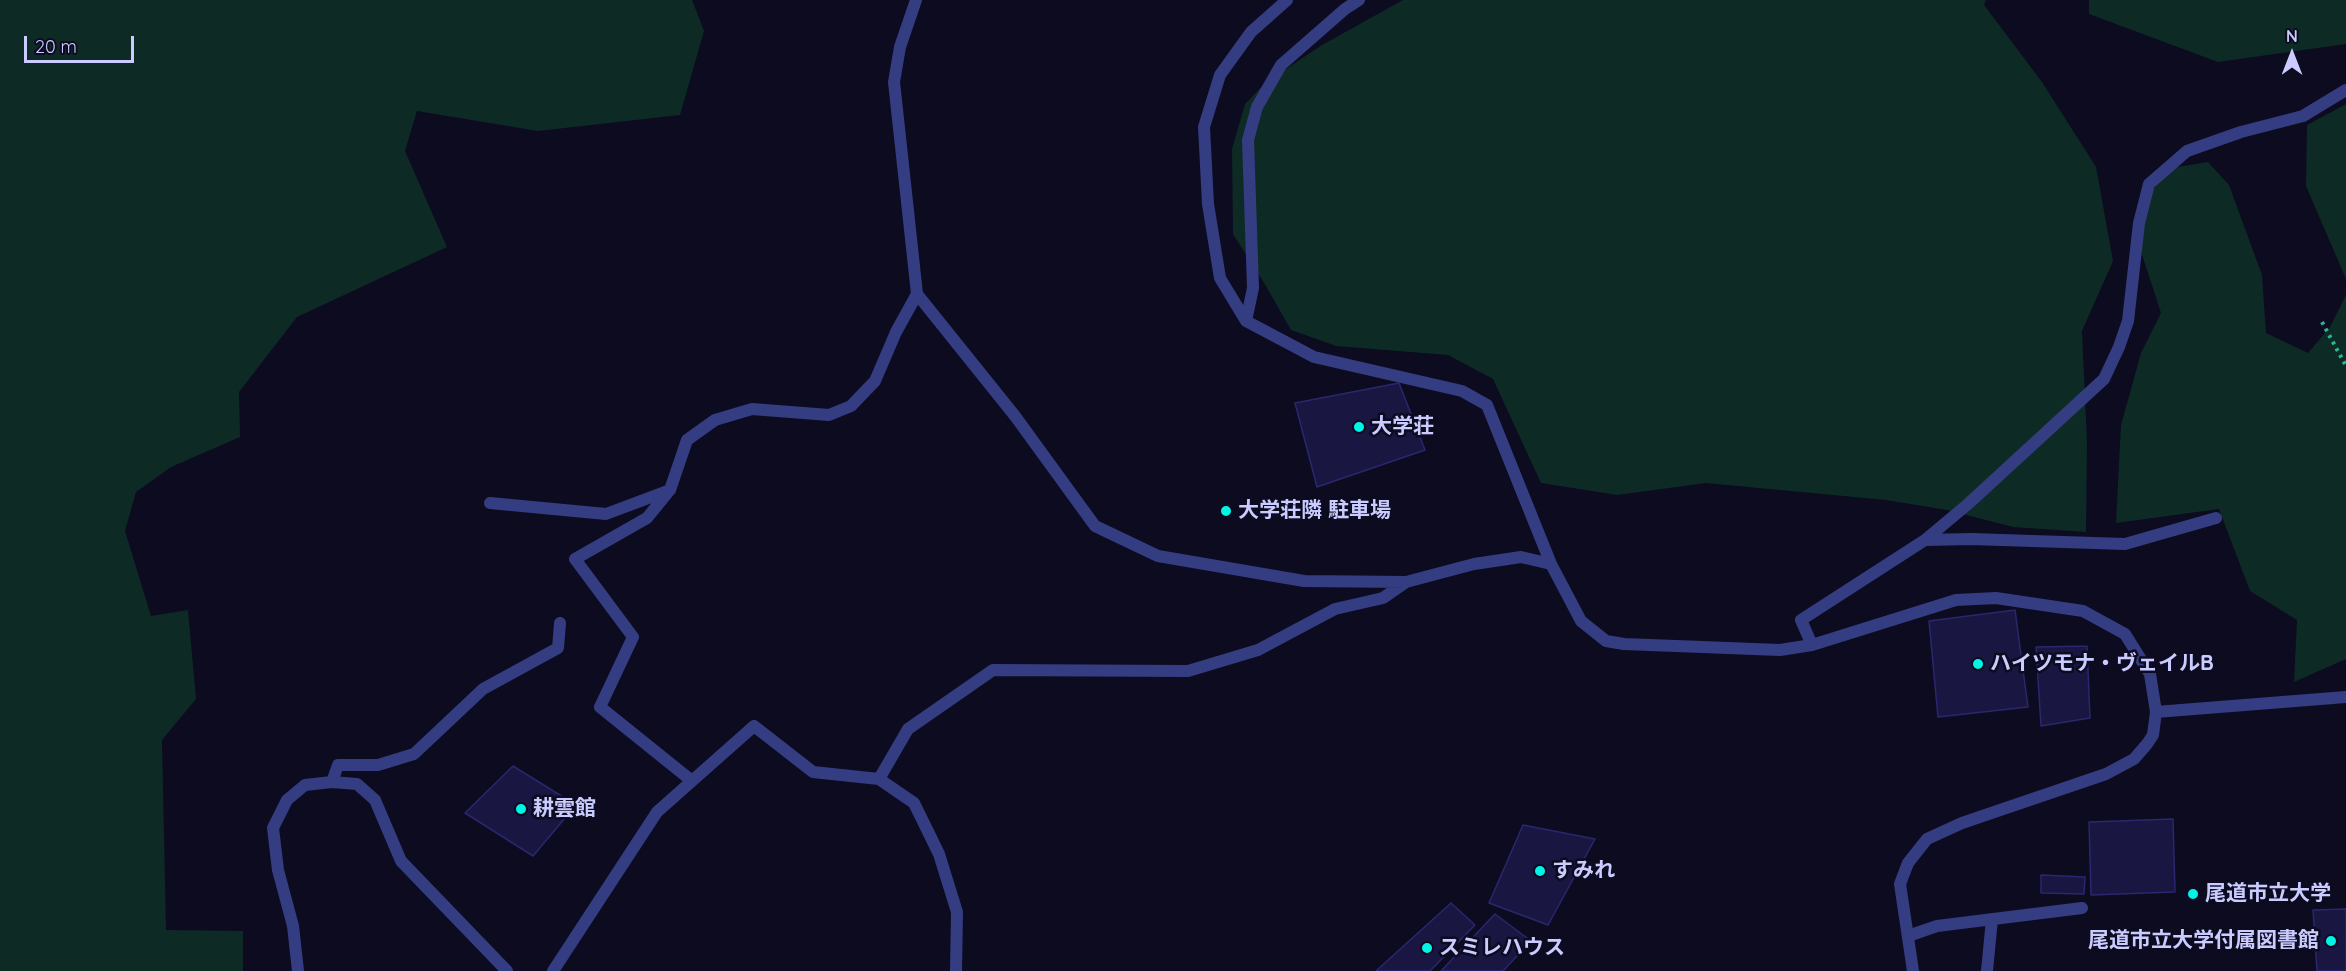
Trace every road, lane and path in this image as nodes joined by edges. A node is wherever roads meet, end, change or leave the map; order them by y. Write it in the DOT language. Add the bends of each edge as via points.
graph roads {
  1 [pos="916,0"];
  2 [pos="1287,0"];
  3 [pos="1359,0"];
  4 [pos="2346,90"];
  5 [pos="917,294"];
  6 [pos="1246,321"];
  7 [pos="2322,322"];
  8 [pos="2346,366"];
  9 [pos="670,490"];
  10 [pos="490,503"];
  11 [pos="2216,518"];
  12 [pos="1925,540"];
  13 [pos="1551,564"];
  14 [pos="1406,582"];
  15 [pos="560,623"];
  16 [pos="1812,645"];
  17 [pos="2346,697"];
  18 [pos="2156,712"];
  19 [pos="879,778"];
  20 [pos="692,781"];
  21 [pos="332,782"];
  22 [pos="2082,908"];
  23 [pos="1992,919"];
  24 [pos="1908,936"];
  25 [pos="298,971"];
  26 [pos="507,971"];
  27 [pos="553,971"];
  28 [pos="956,971"];
  29 [pos="1913,971"];
  30 [pos="1987,971"];
  1 -- 5 [label="street" via="900,47 894,82"];
  2 -- 6 [label="street" via="1251,32 1220,75 1204,127 1208,204 1220,278"];
  3 -- 6 [label="street" via="1281,65 1257,107 1248,140 1253,288"];
  4 -- 12 [label="street" via="2303,116 2187,151 2150,184 2139,223 2128,321 2104,379"];
  5 -- 9 [label="street" via="875,381 851,406 829,415 752,410 715,420 687,440"];
  5 -- 14 [label="street" via="1015,416 1095,526 1158,556 1304,581"];
  6 -- 13 [label="street" via="1314,357 1462,391 1487,405"];
  7 -- 8 [label="path"];
  9 -- 10 [label="street" via="606,514"];
  9 -- 20 [label="street" via="647,518 575,559 633,637 600,707"];
  11 -- 12 [label="street" via="2125,544"];
  12 -- 16 [label="street" via="1801,620"];
  13 -- 14 [label="street" via="1521,557 1474,564"];
  13 -- 16 [label="street" via="1581,621 1606,641 1780,650"];
  14 -- 19 [label="street" via="1383,598 1335,609 1258,650 1188,671 993,669 908,729"];
  15 -- 21 [label="street" via="558,648 483,689 414,754 378,765 338,765"];
  16 -- 18 [label="street" via="1956,600 1996,598 2083,611 2125,634 2150,674"];
  17 -- 18 [label="street"];
  18 -- 24 [label="street" via="2154,735 2134,759 2106,774 1962,823 1927,839 1908,862 1900,885"];
  19 -- 20 [label="street" via="813,772 754,726"];
  19 -- 28 [label="street" via="914,804 939,854 957,912"];
  20 -- 27 [label="street" via="657,812"];
  21 -- 25 [label="street" via="305,785 287,800 273,828"];
  21 -- 26 [label="street" via="357,784 375,800 401,861"];
  22 -- 23 [label="street"];
  23 -- 24 [label="street" via="1937,926"];
  23 -- 30 [label="street"];
  24 -- 29 [label="street"];
}
